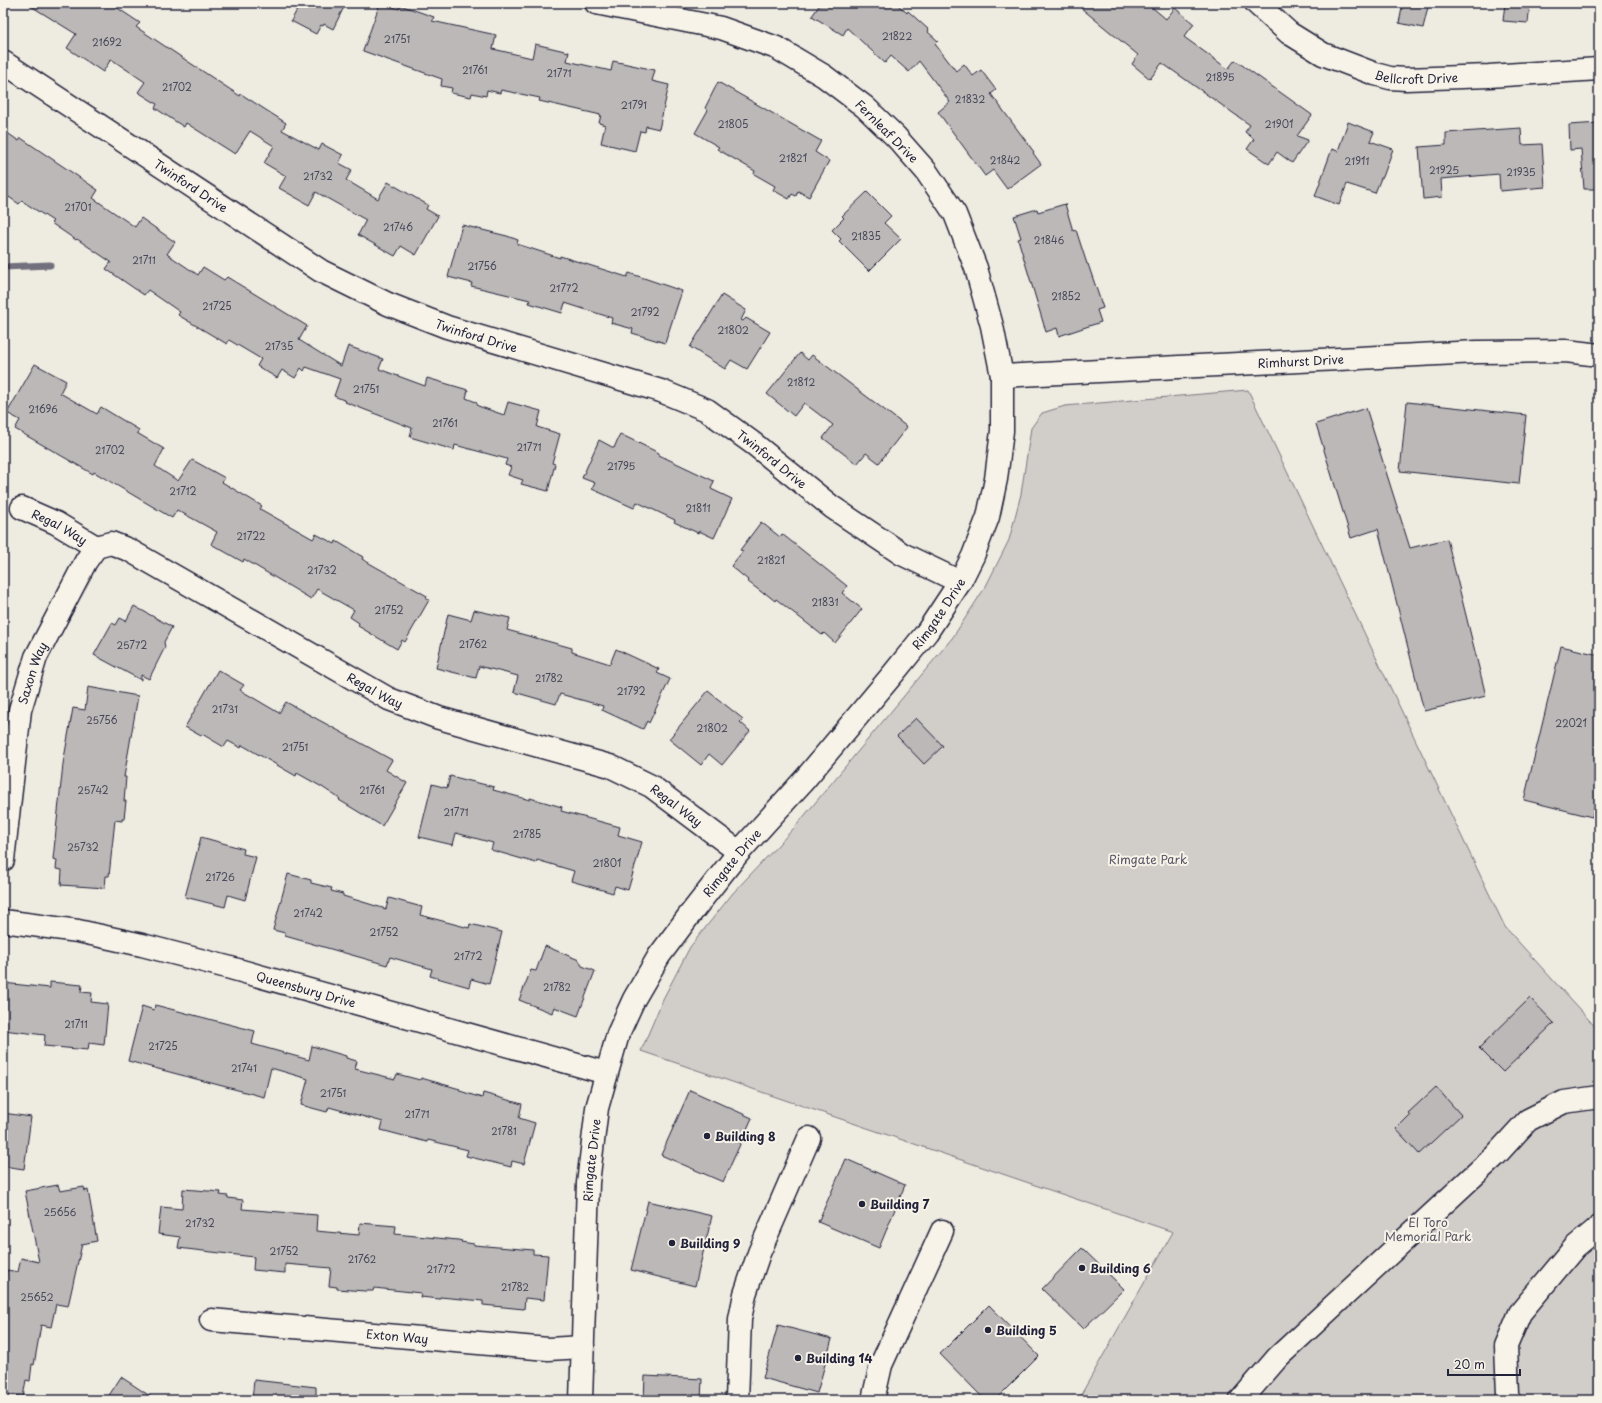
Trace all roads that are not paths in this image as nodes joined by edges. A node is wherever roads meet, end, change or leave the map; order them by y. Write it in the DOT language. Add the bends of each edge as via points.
graph roads {
  1 [pos="596,3"];
  2 [pos="1256,3"];
  3 [pos="645,7"];
  4 [pos="3,62"];
  5 [pos="1599,69"];
  6 [pos="1599,355"];
  7 [pos="1002,376"];
  8 [pos="22,508"];
  9 [pos="96,547"];
  10 [pos="960,582"];
  11 [pos="739,852"];
  12 [pos="3,860"];
  13 [pos="3,921"];
  14 [pos="606,1073"];
  15 [pos="1599,1097"];
  16 [pos="809,1138"];
  17 [pos="1599,1226"];
  18 [pos="942,1231"];
  19 [pos="211,1320"];
  20 [pos="583,1347"];
  21 [pos="1245,1399"];
  22 [pos="581,1400"];
  23 [pos="737,1400"];
  24 [pos="873,1400"];
  25 [pos="1509,1400"];
  1 -- 3 [label="street, Fernleaf Drive"];
  2 -- 5 [label="street, Bellcroft Drive" via="1289,33 1323,54 1390,78 1489,76"];
  3 -- 7 [label="street, Fernleaf Drive" via="721,28 777,48 824,76 866,107 896,137 926,171 954,214 976,268"];
  4 -- 10 [label="street, Twinford Drive" via="321,270 388,304 447,327 661,391 707,410 832,507 902,554"];
  6 -- 7 [label="street, Rimhurst Drive" via="1566,351 1477,352"];
  7 -- 10 [label="street, Rimgate Drive" via="1002,431 996,479 988,517"];
  8 -- 9 [label="street, Regal Way" via="56,523"];
  9 -- 11 [label="street, Regal Way" via="110,543 129,550 389,699 440,718 610,766 650,786"];
  9 -- 12 [label="street, Saxon Way" via="86,561 36,656 20,710"];
  10 -- 11 [label="street, Rimgate Drive" via="927,632 890,678 805,779"];
  11 -- 14 [label="street, Rimgate Drive" via="659,956 634,999 618,1034"];
  13 -- 14 [label="street, Queensbury Drive" via="78,931 142,945"];
  14 -- 20 [label="street, Rimgate Drive" via="598,1108 588,1183"];
  15 -- 21 [label="street" via="1564,1102 1528,1120 1495,1156 1278,1357"];
  16 -- 23 [label="street" via="759,1253 745,1294 740,1319"];
  17 -- 25 [label="street" via="1575,1247 1520,1313 1506,1346"];
  18 -- 24 [label="street" via="881,1365"];
  19 -- 20 [label="street, Exton Way" via="548,1349"];
  20 -- 22 [label="street, Rimgate Drive"];
}
